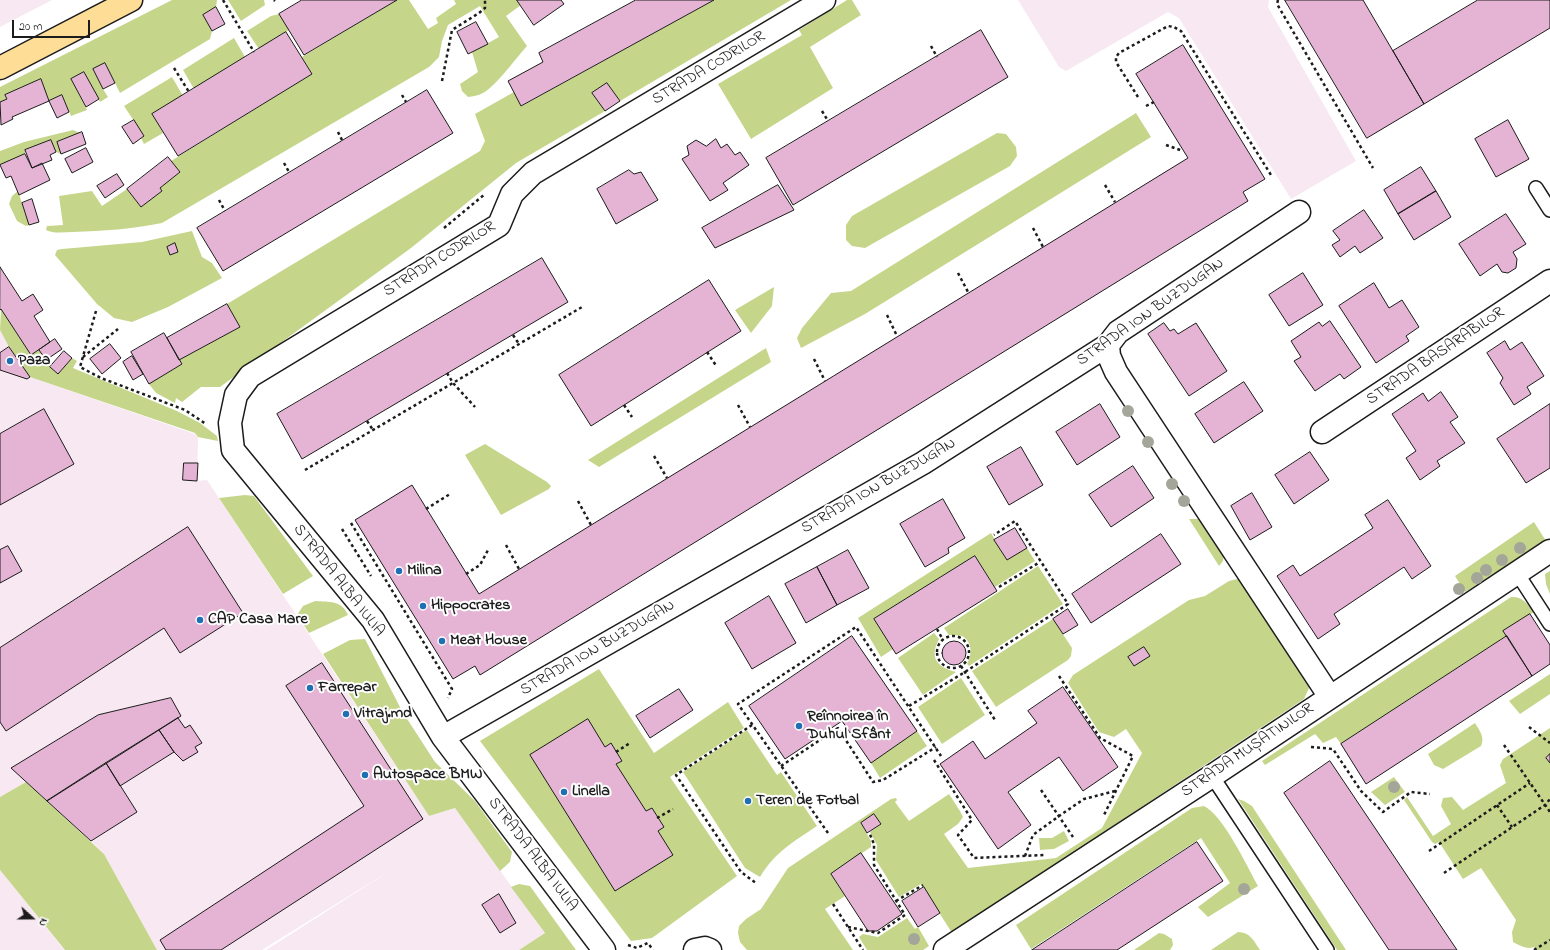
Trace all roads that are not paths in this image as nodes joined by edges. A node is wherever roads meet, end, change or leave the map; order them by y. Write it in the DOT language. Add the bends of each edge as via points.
graph roads {
  1 [pos="131,0"];
  2 [pos="824,0"];
  3 [pos="0,68"];
  4 [pos="1536,188"];
  5 [pos="1550,210"];
  6 [pos="1299,212"];
  7 [pos="1550,281"];
  8 [pos="1108,345"];
  9 [pos="1322,432"];
  10 [pos="233,447"];
  11 [pos="1550,551"];
  12 [pos="1517,573"];
  13 [pos="1550,624"];
  14 [pos="1330,697"];
  15 [pos="443,737"];
  16 [pos="1212,776"];
  17 [pos="604,950"];
  18 [pos="695,950"];
  19 [pos="710,950"];
  20 [pos="945,950"];
  21 [pos="1327,950"];
  1 -- 3 [label="main road"];
  2 -- 10 [label="street, STRADA CODRILOR" via="533,173 512,194 499,225 250,376 236,395 230,423"];
  4 -- 5 [label="lane"];
  6 -- 8 [label="street, STRADA ION BUZDUGAN" via="1118,332"];
  7 -- 9 [label="street, STRADA BASARABILOR"];
  8 -- 14 [label="street" via="1109,356 1116,372"];
  8 -- 15 [label="street, STRADA ION BUZDUGAN" via="923,463"];
  10 -- 15 [label="street, STRADA ALBA IULIA" via="373,620"];
  11 -- 12 [label="street, STRADA MUȘATINILOR"];
  12 -- 13 [label="lane"];
  12 -- 14 [label="street, STRADA MUȘATINILOR"];
  14 -- 16 [label="street, STRADA MUȘATINILOR"];
  15 -- 17 [label="street, STRADA ALBA IULIA"];
  16 -- 20 [label="street, STRADA MUȘATINILOR"];
  16 -- 21 [label="lane"];
  18 -- 19 [label="street"];
}
